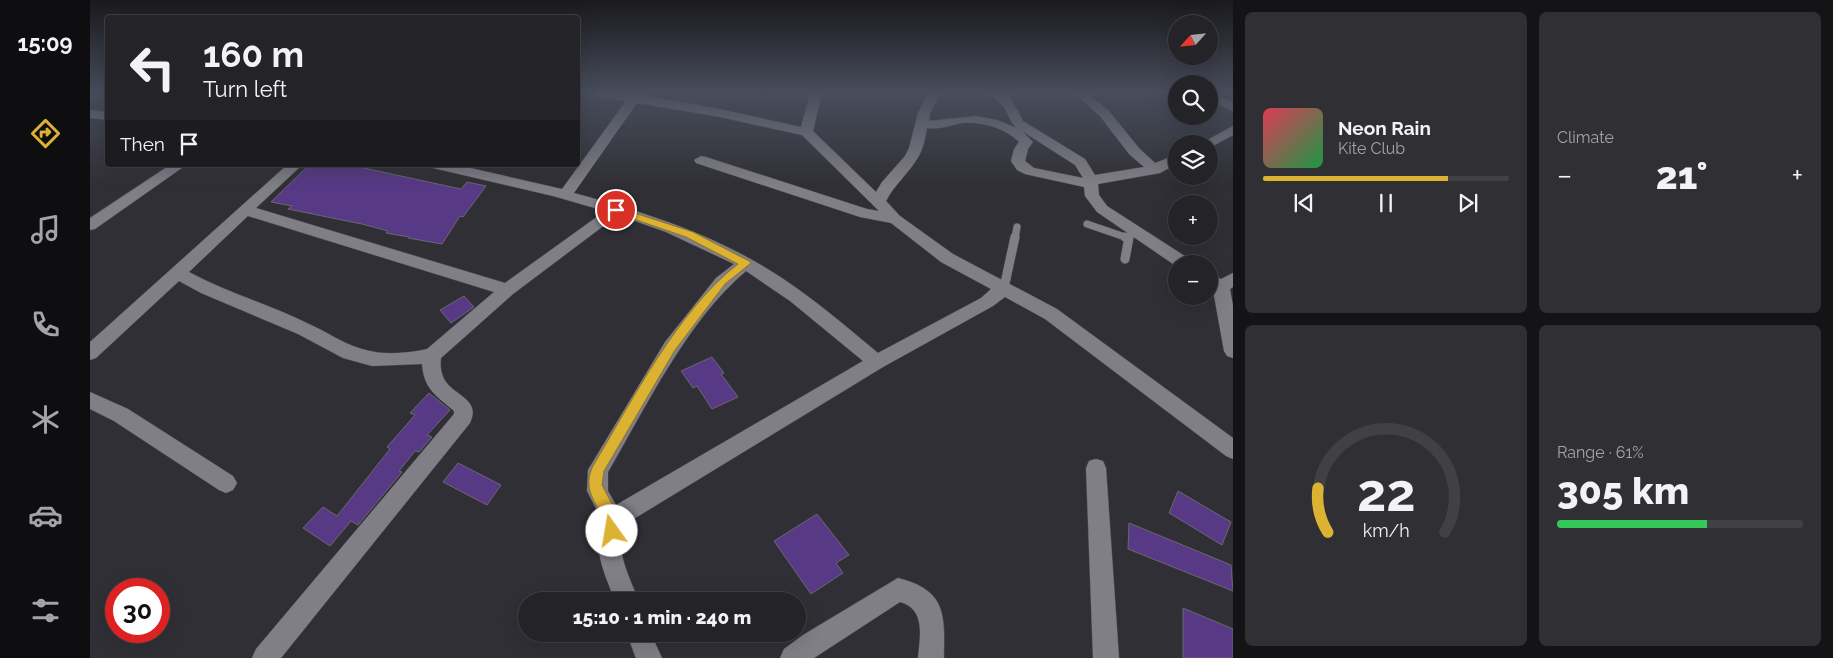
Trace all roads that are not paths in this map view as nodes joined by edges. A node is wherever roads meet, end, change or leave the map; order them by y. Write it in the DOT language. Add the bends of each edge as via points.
graph roads {
  1 [pos="922,123"];
  2 [pos="616,124"];
  3 [pos="768,124"];
  4 [pos="808,124"];
  5 [pos="924,124"];
  6 [pos="949,124"];
  7 [pos="994,124"];
  8 [pos="1019,124"];
  9 [pos="1112,124"];
  10 [pos="1233,130"];
  11 [pos="806,132"];
  12 [pos="1218,138"];
  13 [pos="701,160"];
  14 [pos="1168,163"];
  15 [pos="176,167"];
  16 [pos="293,167"];
  17 [pos="447,167"];
  18 [pos="1155,170"];
  19 [pos="1091,182"];
  20 [pos="566,194"];
  21 [pos="878,202"];
  22 [pos="245,210"];
  23 [pos="616,210"];
  24 [pos="895,219"];
  25 [pos="1087,224"];
  26 [pos="90,225"];
  27 [pos="1017,227"];
  28 [pos="1132,235"];
  29 [pos="1169,255"];
  30 [pos="1126,258"];
  31 [pos="746,263"];
  32 [pos="177,273"];
  33 [pos="1224,283"];
  34 [pos="1004,288"];
  35 [pos="507,290"];
  36 [pos="1233,352"];
  37 [pos="90,353"];
  38 [pos="432,355"];
  39 [pos="877,362"];
  40 [pos="90,400"];
  41 [pos="1233,450"];
  42 [pos="1096,468"];
  43 [pos="226,482"];
  44 [pos="614,521"];
  45 [pos="624,592"];
  46 [pos="642,642"];
  47 [pos="265,658"];
  48 [pos="649,658"];
  49 [pos="793,658"];
  50 [pos="931,658"];
  51 [pos="1106,658"];
  1 -- 21 [label="street" via="916,148"];
  2 -- 20 [label="street"];
  3 -- 11 [label="street"];
  4 -- 11 [label="street"];
  5 -- 6 [label="street"];
  7 -- 19 [label="street" via="1020,134 1026,142 1018,161 1022,167"];
  8 -- 19 [label="street" via="1080,162"];
  9 -- 18 [label="street" via="1134,151"];
  10 -- 12 [label="street"];
  11 -- 21 [label="street"];
  13 -- 24 [label="street" via="866,214"];
  14 -- 18 [label="street"];
  15 -- 26 [label="street"];
  16 -- 22 [label="street"];
  17 -- 20 [label="street"];
  18 -- 19 [label="street"];
  19 -- 28 [label="street" via="1092,196 1102,209"];
  20 -- 23 [label="street"];
  21 -- 24 [label="street"];
  22 -- 32 [label="street"];
  22 -- 35 [label="street"];
  23 -- 31 [label="street" via="690,235"];
  23 -- 35 [label="street"];
  24 -- 34 [label="street" via="947,258"];
  25 -- 28 [label="lane"];
  27 -- 34 [label="lane"];
  28 -- 29 [label="street"];
  28 -- 30 [label="lane"];
  31 -- 39 [label="street" via="782,287"];
  31 -- 44 [label="street" via="722,282 671,347 598,470 595,485"];
  32 -- 37 [label="street"];
  32 -- 38 [label="street" via="207,289 304,329 349,353 372,359 415,359"];
  33 -- 36 [label="street"];
  34 -- 39 [label="street" via="987,302"];
  34 -- 41 [label="street" via="1051,314"];
  35 -- 38 [label="street"];
  38 -- 47 [label="street" via="433,375 442,392 463,406 463,417"];
  39 -- 44 [label="street" via="643,500"];
  40 -- 43 [label="street" via="121,415"];
  42 -- 51 [label="street"];
  44 -- 45 [label="street" via="609,541"];
  46 -- 48 [label="street"];
  49 -- 50 [label="street" via="898,590 911,592 923,600 932,615"];
}
